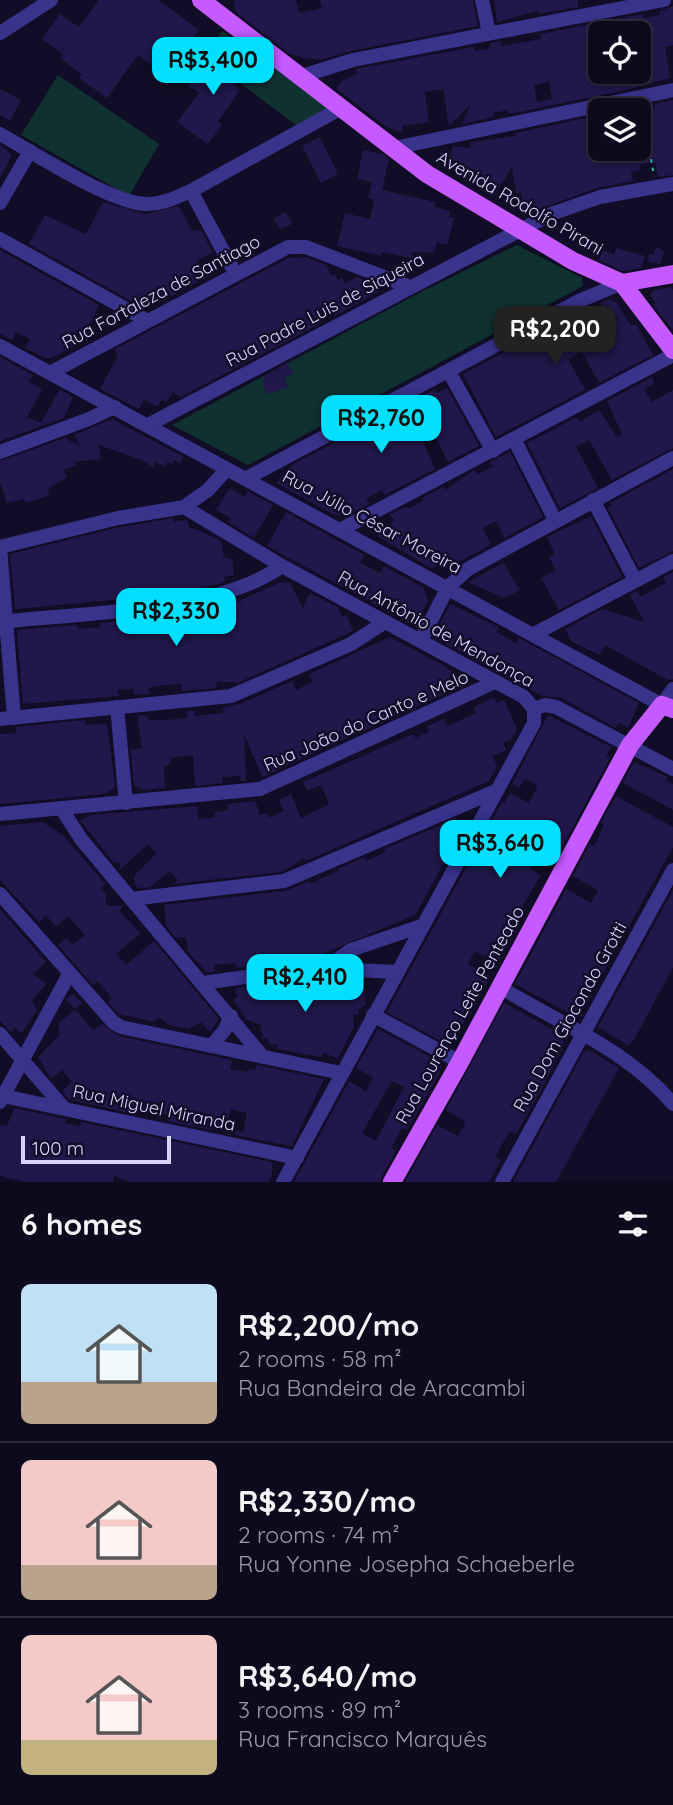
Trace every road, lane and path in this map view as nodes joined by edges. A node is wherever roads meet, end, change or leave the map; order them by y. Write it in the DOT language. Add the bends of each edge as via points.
graph roads {
  1 [pos="51,0"];
  2 [pos="482,0"];
  3 [pos="664,0"];
  4 [pos="208,1"];
  5 [pos="0,33"];
  6 [pos="489,33"];
  7 [pos="302,76"];
  8 [pos="673,90"];
  9 [pos="639,97"];
  10 [pos="343,107"];
  11 [pos="0,134"];
  12 [pos="394,148"];
  13 [pos="30,151"];
  14 [pos="673,184"];
  15 [pos="656,187"];
  16 [pos="191,191"];
  17 [pos="0,202"];
  18 [pos="519,230"];
  19 [pos="0,239"];
  20 [pos="235,273"];
  21 [pos="673,274"];
  22 [pos="622,283"];
  23 [pos="410,286"];
  24 [pos="146,320"];
  25 [pos="0,346"];
  26 [pos="673,353"];
  27 [pos="449,372"];
  28 [pos="50,373"];
  29 [pos="114,407"];
  30 [pos="148,425"];
  31 [pos="514,441"];
  32 [pos="493,451"];
  33 [pos="0,452"];
  34 [pos="673,458"];
  35 [pos="227,469"];
  36 [pos="247,478"];
  37 [pos="593,500"];
  38 [pos="184,507"];
  39 [pos="555,520"];
  40 [pos="340,530"];
  41 [pos="0,547"];
  42 [pos="673,561"];
  43 [pos="282,566"];
  44 [pos="635,580"];
  45 [pos="448,587"];
  46 [pos="4,622"];
  47 [pos="385,622"];
  48 [pos="534,634"];
  49 [pos="421,640"];
  50 [pos="495,682"];
  51 [pos="673,688"];
  52 [pos="117,707"];
  53 [pos="668,707"];
  54 [pos="534,709"];
  55 [pos="7,719"];
  56 [pos="630,745"];
  57 [pos="673,769"];
  58 [pos="496,791"];
  59 [pos="126,803"];
  60 [pos="61,808"];
  61 [pos="0,814"];
  62 [pos="673,870"];
  63 [pos="0,894"];
  64 [pos="131,899"];
  65 [pos="421,926"];
  66 [pos="330,965"];
  67 [pos="398,972"];
  68 [pos="69,974"];
  69 [pos="204,983"];
  70 [pos="500,987"];
  71 [pos="373,1015"];
  72 [pos="230,1016"];
  73 [pos="582,1032"];
  74 [pos="0,1034"];
  75 [pos="211,1046"];
  76 [pos="263,1057"];
  77 [pos="22,1060"];
  78 [pos="460,1062"];
  79 [pos="341,1073"];
  80 [pos="2,1099"];
  81 [pos="673,1104"];
  82 [pos="64,1108"];
  83 [pos="297,1158"];
  84 [pos="283,1182"];
  85 [pos="392,1182"];
  86 [pos="502,1182"];
  1 -- 5 [label="street"];
  2 -- 6 [label="street"];
  3 -- 6 [label="street"];
  4 -- 7 [label="main road, Avenida Rodolfo Pirani"];
  6 -- 7 [label="street" via="332,65"];
  7 -- 10 [label="main road, Avenida Rodolfo Pirani"];
  8 -- 9 [label="street"];
  9 -- 12 [label="street"];
  9 -- 15 [label="path"];
  10 -- 12 [label="main road, Avenida Rodolfo Pirani"];
  10 -- 16 [label="street"];
  11 -- 13 [label="street"];
  12 -- 18 [label="main road, Avenida Rodolfo Pirani" via="447,188"];
  13 -- 16 [label="street" via="131,202 168,201"];
  13 -- 17 [label="street"];
  14 -- 15 [label="street, Rua Padre Luis de Siqueira"];
  15 -- 18 [label="street, Rua Padre Luis de Siqueira" via="582,202"];
  16 -- 20 [label="street"];
  18 -- 22 [label="main road, Avenida Rodolfo Pirani"];
  18 -- 23 [label="street, Rua Padre Luis de Siqueira"];
  19 -- 24 [label="street"];
  20 -- 23 [label="street, Rua Fortaleza de Santiago" via="288,247 306,247"];
  20 -- 24 [label="street, Rua Fortaleza de Santiago"];
  21 -- 22 [label="main road"];
  22 -- 26 [label="main road, Avenida Rodolfo Pirani"];
  22 -- 27 [label="street" via="579,301"];
  23 -- 30 [label="street, Rua Padre Luis de Siqueira"];
  24 -- 28 [label="street, Rua Fortaleza de Santiago"];
  25 -- 28 [label="street, Rua Júlio César Moreira"];
  26 -- 31 [label="street"];
  27 -- 32 [label="street"];
  27 -- 36 [label="street"];
  28 -- 29 [label="street, Rua Júlio César Moreira"];
  29 -- 30 [label="street, Rua Júlio César Moreira"];
  29 -- 33 [label="street"];
  30 -- 35 [label="street, Rua Júlio César Moreira"];
  31 -- 32 [label="street"];
  31 -- 39 [label="street"];
  32 -- 40 [label="street"];
  34 -- 37 [label="street"];
  35 -- 36 [label="street, Rua Júlio César Moreira"];
  35 -- 38 [label="street"];
  36 -- 40 [label="street, Rua Júlio César Moreira"];
  37 -- 39 [label="street"];
  37 -- 44 [label="street"];
  38 -- 41 [label="street"];
  38 -- 43 [label="street, Rua Antônio de Mendonça"];
  39 -- 45 [label="street" via="468,569"];
  40 -- 45 [label="street, Rua Júlio César Moreira"];
  41 -- 46 [label="street"];
  42 -- 44 [label="street"];
  43 -- 46 [label="street" via="205,600"];
  43 -- 47 [label="street, Rua Antônio de Mendonça"];
  44 -- 48 [label="street"];
  45 -- 48 [label="street, Rua Júlio César Moreira"];
  45 -- 49 [label="street"];
  46 -- 55 [label="street"];
  47 -- 49 [label="street, Rua Antônio de Mendonça"];
  47 -- 52 [label="street" via="351,644 240,694"];
  48 -- 53 [label="street, Rua Júlio César Moreira"];
  49 -- 50 [label="street, Rua Antônio de Mendonça"];
  50 -- 54 [label="street, Rua Antônio de Mendonça" via="524,697"];
  50 -- 59 [label="street, Rua João do Canto e Melo" via="260,789"];
  51 -- 53 [label="street, Rua Lourenço Leite Penteado"];
  52 -- 55 [label="street"];
  52 -- 59 [label="street"];
  53 -- 56 [label="main road, Rua Lourenço Leite Penteado"];
  54 -- 56 [label="street, Rua Antônio de Mendonça" via="556,707"];
  54 -- 58 [label="street" via="534,723"];
  56 -- 57 [label="street, Rua Antônio de Mendonça"];
  56 -- 70 [label="main road, Rua Lourenço Leite Penteado"];
  58 -- 64 [label="street" via="284,881"];
  58 -- 65 [label="street"];
  59 -- 60 [label="street, Rua João do Canto e Melo"];
  60 -- 61 [label="street, Rua João do Canto e Melo"];
  60 -- 64 [label="street"];
  62 -- 73 [label="street, Rua Dom Giocondo Grotti"];
  63 -- 68 [label="street"];
  64 -- 69 [label="street"];
  65 -- 66 [label="street" via="351,950"];
  65 -- 67 [label="street"];
  66 -- 67 [label="street"];
  66 -- 69 [label="street"];
  67 -- 71 [label="street"];
  68 -- 75 [label="street" via="121,1027"];
  68 -- 77 [label="street"];
  69 -- 72 [label="street"];
  70 -- 73 [label="street"];
  70 -- 78 [label="main road, Rua Lourenço Leite Penteado"];
  71 -- 78 [label="street"];
  71 -- 79 [label="street"];
  72 -- 75 [label="street" via="225,1031"];
  72 -- 76 [label="street"];
  73 -- 81 [label="street" via="628,1060"];
  73 -- 86 [label="street, Rua Dom Giocondo Grotti"];
  74 -- 77 [label="street"];
  75 -- 76 [label="street"];
  76 -- 79 [label="street"];
  77 -- 80 [label="street"];
  77 -- 82 [label="street"];
  78 -- 85 [label="main road, Rua Lourenço Leite Penteado"];
  79 -- 83 [label="street"];
  80 -- 82 [label="street, Rua Miguel Miranda"];
  82 -- 83 [label="street, Rua Miguel Miranda"];
  83 -- 84 [label="street"];
}
